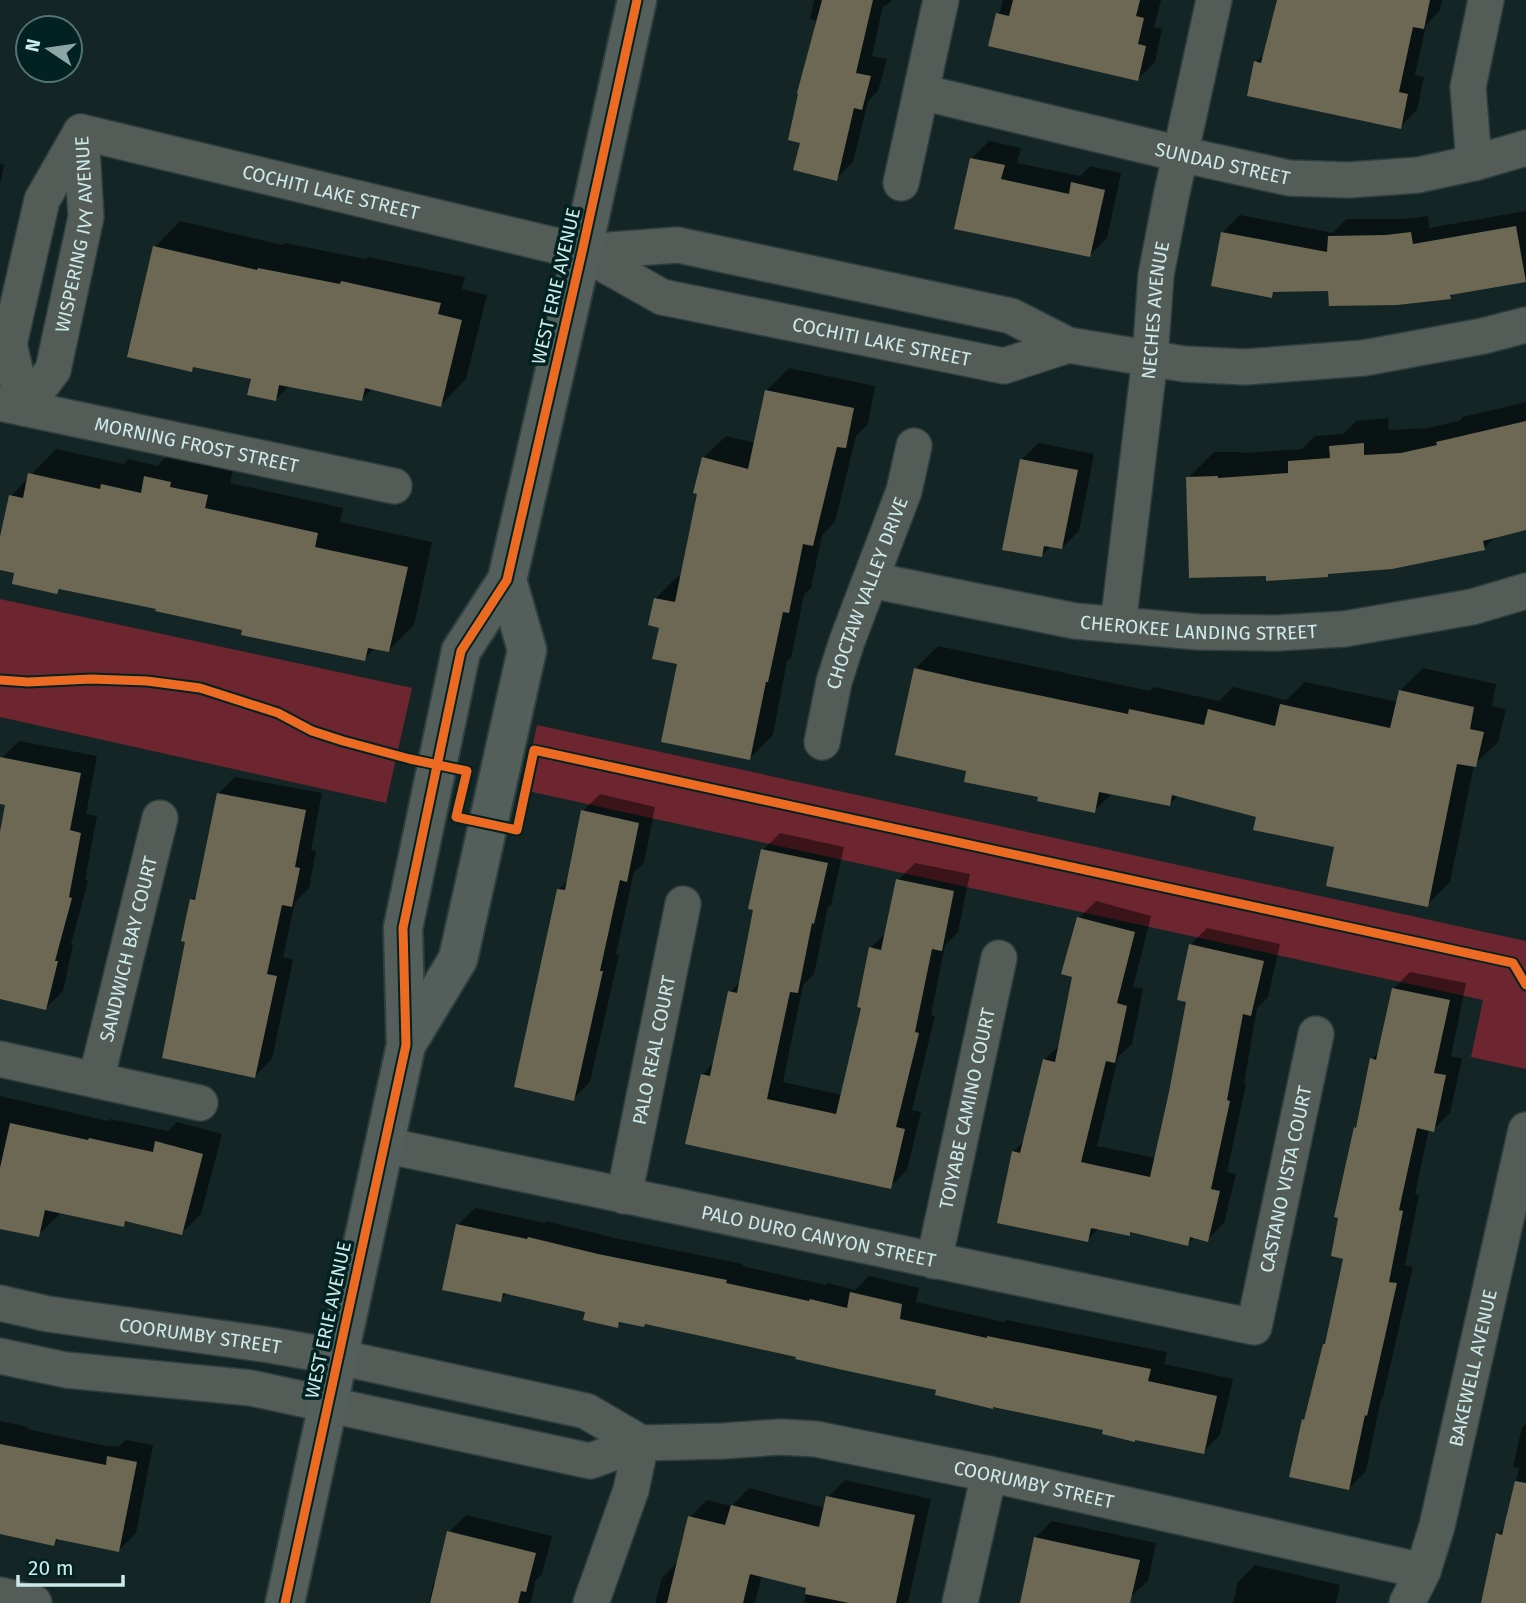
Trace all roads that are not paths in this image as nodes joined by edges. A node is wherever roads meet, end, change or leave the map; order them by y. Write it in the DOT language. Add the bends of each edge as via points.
graph roads {
  1 [pos="637,0"];
  2 [pos="941,0"];
  3 [pos="1214,0"];
  4 [pos="1486,0"];
  5 [pos="921,92"];
  6 [pos="81,132"];
  7 [pos="1526,148"];
  8 [pos="1180,154"];
  9 [pos="1474,163"];
  10 [pos="901,183"];
  11 [pos="582,252"];
  12 [pos="1526,325"];
  13 [pos="1068,345"];
  14 [pos="1150,358"];
  15 [pos="12,406"];
  16 [pos="914,446"];
  17 [pos="394,486"];
  18 [pos="507,580"];
  19 [pos="870,580"];
  20 [pos="1526,591"];
  21 [pos="1118,625"];
  22 [pos="822,742"];
  23 [pos="160,818"];
  24 [pos="683,904"];
  25 [pos="999,958"];
  26 [pos="1316,1034"];
  27 [pos="406,1045"];
  28 [pos="0,1059"];
  29 [pos="96,1080"];
  30 [pos="200,1103"];
  31 [pos="1526,1130"];
  32 [pos="384,1145"];
  33 [pos="624,1196"];
  34 [pos="1513,1249"];
  35 [pos="934,1261"];
  36 [pos="0,1303"];
  37 [pos="1254,1327"];
  38 [pos="0,1356"];
  39 [pos="338,1357"];
  40 [pos="328,1405"];
  41 [pos="640,1443"];
  42 [pos="989,1474"];
  43 [pos="1423,1571"];
  44 [pos="0,1595"];
  45 [pos="34,1603"];
  46 [pos="285,1603"];
  47 [pos="592,1603"];
  48 [pos="960,1603"];
  49 [pos="1406,1603"];
  1 -- 11 [label="street, WEST ERIE AVENUE"];
  2 -- 5 [label="street"];
  3 -- 8 [label="street, NECHES AVENUE"];
  4 -- 9 [label="street" via="1468,87"];
  5 -- 8 [label="street, SUNDAD STREET"];
  5 -- 10 [label="street"];
  6 -- 11 [label="street, COCHITI LAKE STREET"];
  6 -- 15 [label="street, WISPERING IVY AVENUE" via="42,200 9,344"];
  6 -- 15 [label="street, WISPERING IVY AVENUE" via="86,217 53,370"];
  7 -- 9 [label="street, SUNDAD STREET"];
  8 -- 9 [label="street, SUNDAD STREET" via="1289,178 1349,180 1418,175"];
  8 -- 14 [label="street, NECHES AVENUE" via="1156,275"];
  11 -- 13 [label="street, COCHITI LAKE STREET" via="678,245 1011,316"];
  11 -- 13 [label="street, COCHITI LAKE STREET" via="662,297 1004,366"];
  11 -- 18 [label="street, WEST ERIE AVENUE"];
  12 -- 14 [label="street, COCHITI LAKE STREET" via="1364,358 1245,367"];
  13 -- 14 [label="street, COCHITI LAKE STREET"];
  14 -- 21 [label="street, NECHES AVENUE"];
  15 -- 17 [label="street, MORNING FROST STREET"];
  16 -- 19 [label="street, CHOCTAW VALLEY DRIVE" via="904,491"];
  18 -- 27 [label="street, WEST ERIE AVENUE" via="461,651 403,928"];
  18 -- 27 [label="street, WEST ERIE AVENUE" via="527,650 458,959"];
  19 -- 21 [label="street, CHEROKEE LANDING STREET"];
  19 -- 22 [label="street, CHOCTAW VALLEY DRIVE" via="834,682"];
  20 -- 21 [label="street, CHEROKEE LANDING STREET" via="1472,607 1345,629 1198,632"];
  23 -- 29 [label="street, SANDWICH BAY COURT"];
  24 -- 33 [label="street, PALO REAL COURT"];
  25 -- 35 [label="street, TOIYABE CAMINO COURT"];
  26 -- 37 [label="street, CASTANO VISTA COURT"];
  27 -- 32 [label="street, WEST ERIE AVENUE"];
  28 -- 29 [label="street"];
  29 -- 30 [label="street"];
  31 -- 34 [label="street, BAKEWELL AVENUE"];
  32 -- 33 [label="street, PALO DURO CANYON STREET"];
  32 -- 39 [label="street, WEST ERIE AVENUE"];
  33 -- 35 [label="street, PALO DURO CANYON STREET"];
  34 -- 43 [label="street, BAKEWELL AVENUE"];
  35 -- 37 [label="street, PALO DURO CANYON STREET"];
  36 -- 39 [label="street, COORUMBY STREET"];
  38 -- 40 [label="street, COORUMBY STREET" via="66,1370 251,1388"];
  39 -- 40 [label="street, WEST ERIE AVENUE"];
  39 -- 41 [label="street, COORUMBY STREET" via="586,1411"];
  40 -- 41 [label="street, COORUMBY STREET" via="590,1461"];
  40 -- 46 [label="street, WEST ERIE AVENUE"];
  41 -- 42 [label="street, COORUMBY STREET" via="816,1439"];
  41 -- 47 [label="street" via="631,1490"];
  42 -- 43 [label="street, COORUMBY STREET"];
  42 -- 48 [label="street"];
  43 -- 49 [label="street, BAKEWELL AVENUE"];
  44 -- 45 [label="street"];
}
